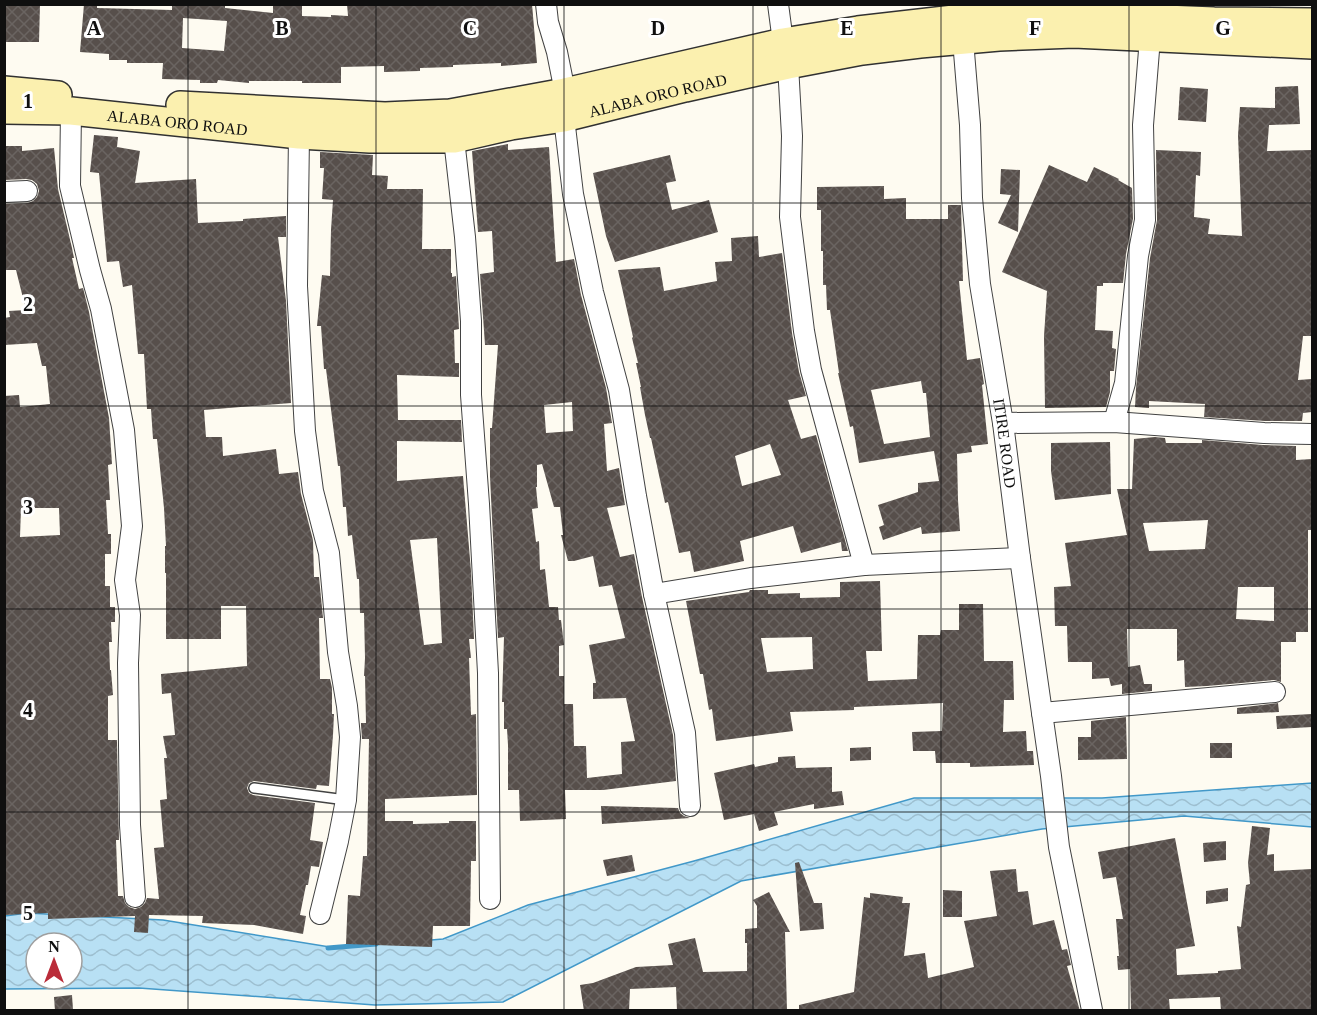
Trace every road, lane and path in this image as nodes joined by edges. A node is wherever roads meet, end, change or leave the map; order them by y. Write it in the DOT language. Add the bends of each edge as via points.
graph roads {
  1 [pos="546,4"];
  2 [pos="778,4"];
  3 [pos="963,21"];
  4 [pos="1312,22"];
  5 [pos="1214,31"];
  6 [pos="1150,38"];
  7 [pos="1312,45"];
  8 [pos="785,53"];
  9 [pos="4,90"];
  10 [pos="564,105"];
  11 [pos="4,110"];
  12 [pos="71,111"];
  13 [pos="299,135"];
  14 [pos="454,139"];
  15 [pos="27,191"];
  16 [pos="4,192"];
  17 [pos="1114,422"];
  18 [pos="1003,423"];
  19 [pos="1312,434"];
  20 [pos="1020,558"];
  21 [pos="864,565"];
  22 [pos="654,594"];
  23 [pos="1275,692"];
  24 [pos="1042,713"];
  25 [pos="254,788"];
  26 [pos="346,800"];
  27 [pos="690,806"];
  28 [pos="135,897"];
  29 [pos="490,898"];
  30 [pos="320,914"];
  31 [pos="1092,1009"];
  1 -- 10 [label="street"];
  2 -- 8 [label="street"];
  3 -- 5 [label="main road, ALABA ORO ROAD" via="1066,15"];
  3 -- 6 [label="main road, ALABA ORO ROAD" via="999,37 1074,33"];
  3 -- 8 [label="main road, ALABA ORO ROAD" via="862,51"];
  3 -- 18 [label="street, ITIRE ROAD" via="980,284"];
  4 -- 5 [label="main road, ALABA ORO ROAD"];
  5 -- 6 [label="main road, ALABA ORO ROAD"];
  5 -- 7 [label="main road, ALABA ORO ROAD"];
  6 -- 17 [label="street" via="1143,124 1145,220 1125,383"];
  8 -- 10 [label="main road, ALABA ORO ROAD" via="685,88"];
  8 -- 21 [label="street" via="792,136 790,217 804,332"];
  9 -- 10 [label="main road, ALABA ORO ROAD" via="384,116"];
  10 -- 14 [label="main road, ALABA ORO ROAD" via="511,126"];
  10 -- 22 [label="street" via="573,194 619,390"];
  11 -- 12 [label="main road, ALABA ORO ROAD"];
  12 -- 13 [label="main road, ALABA ORO ROAD"];
  12 -- 28 [label="street" via="70,186 101,309 124,430 132,526 125,580 130,615 130,825"];
  13 -- 14 [label="main road, ALABA ORO ROAD"];
  13 -- 26 [label="street" via="297,286 305,431 313,491 329,553 347,706 350,737"];
  14 -- 29 [label="street" via="470,311 471,395 488,674"];
  15 -- 16 [label="street"];
  17 -- 18 [label="street"];
  17 -- 19 [label="street"];
  18 -- 20 [label="street, ITIRE ROAD"];
  20 -- 21 [label="street"];
  20 -- 24 [label="street, ITIRE ROAD"];
  21 -- 22 [label="street"];
  22 -- 27 [label="street" via="684,733"];
  23 -- 24 [label="street"];
  24 -- 31 [label="street, ITIRE ROAD" via="1059,847"];
  25 -- 26 [label="lane"];
  26 -- 30 [label="street"];
}
